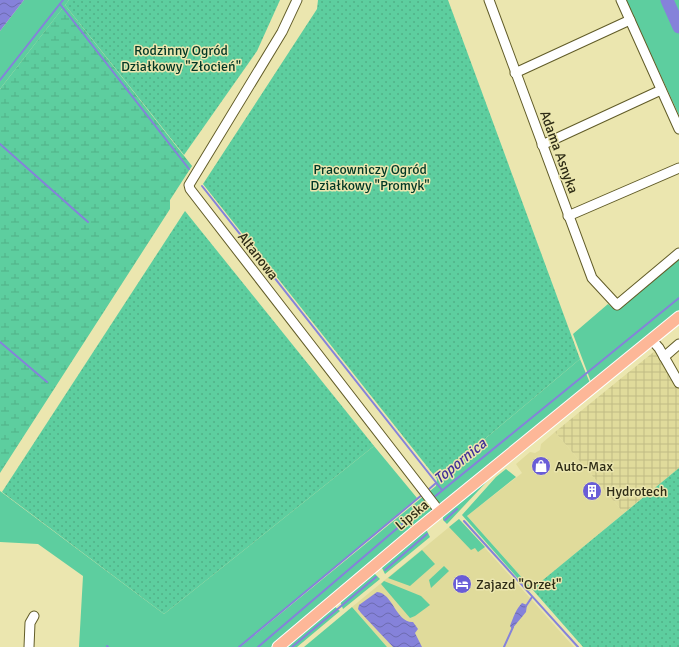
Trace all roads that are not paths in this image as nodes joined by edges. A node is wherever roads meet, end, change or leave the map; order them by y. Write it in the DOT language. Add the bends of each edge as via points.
graph roads {
  1 [pos="298,0"];
  2 [pos="489,0"];
  3 [pos="621,0"];
  4 [pos="630,20"];
  5 [pos="515,73"];
  6 [pos="661,90"];
  7 [pos="679,129"];
  8 [pos="542,145"];
  9 [pos="679,168"];
  10 [pos="568,216"];
  11 [pos="679,253"];
  12 [pos="679,317"];
  13 [pos="651,339"];
  14 [pos="679,344"];
  15 [pos="664,357"];
  16 [pos="679,382"];
  17 [pos="437,508"];
  18 [pos="34,616"];
  19 [pos="29,647"];
  20 [pos="278,647"];
  1 -- 17 [label="street, Altanowa" via="284,28 189,185 190,189"];
  2 -- 5 [label="street, Adama Asnyka"];
  3 -- 4 [label="street"];
  4 -- 5 [label="street"];
  4 -- 6 [label="street"];
  5 -- 8 [label="street, Adama Asnyka"];
  6 -- 7 [label="street"];
  6 -- 8 [label="street"];
  8 -- 10 [label="street, Adama Asnyka"];
  9 -- 10 [label="street"];
  10 -- 11 [label="street, Adama Asnyka" via="590,275 617,305"];
  12 -- 13 [label="main road, Lipska"];
  13 -- 15 [label="street"];
  13 -- 17 [label="main road, Lipska"];
  14 -- 15 [label="street"];
  15 -- 16 [label="street"];
  17 -- 20 [label="main road, Lipska"];
  18 -- 19 [label="street" via="30,623"];
}
